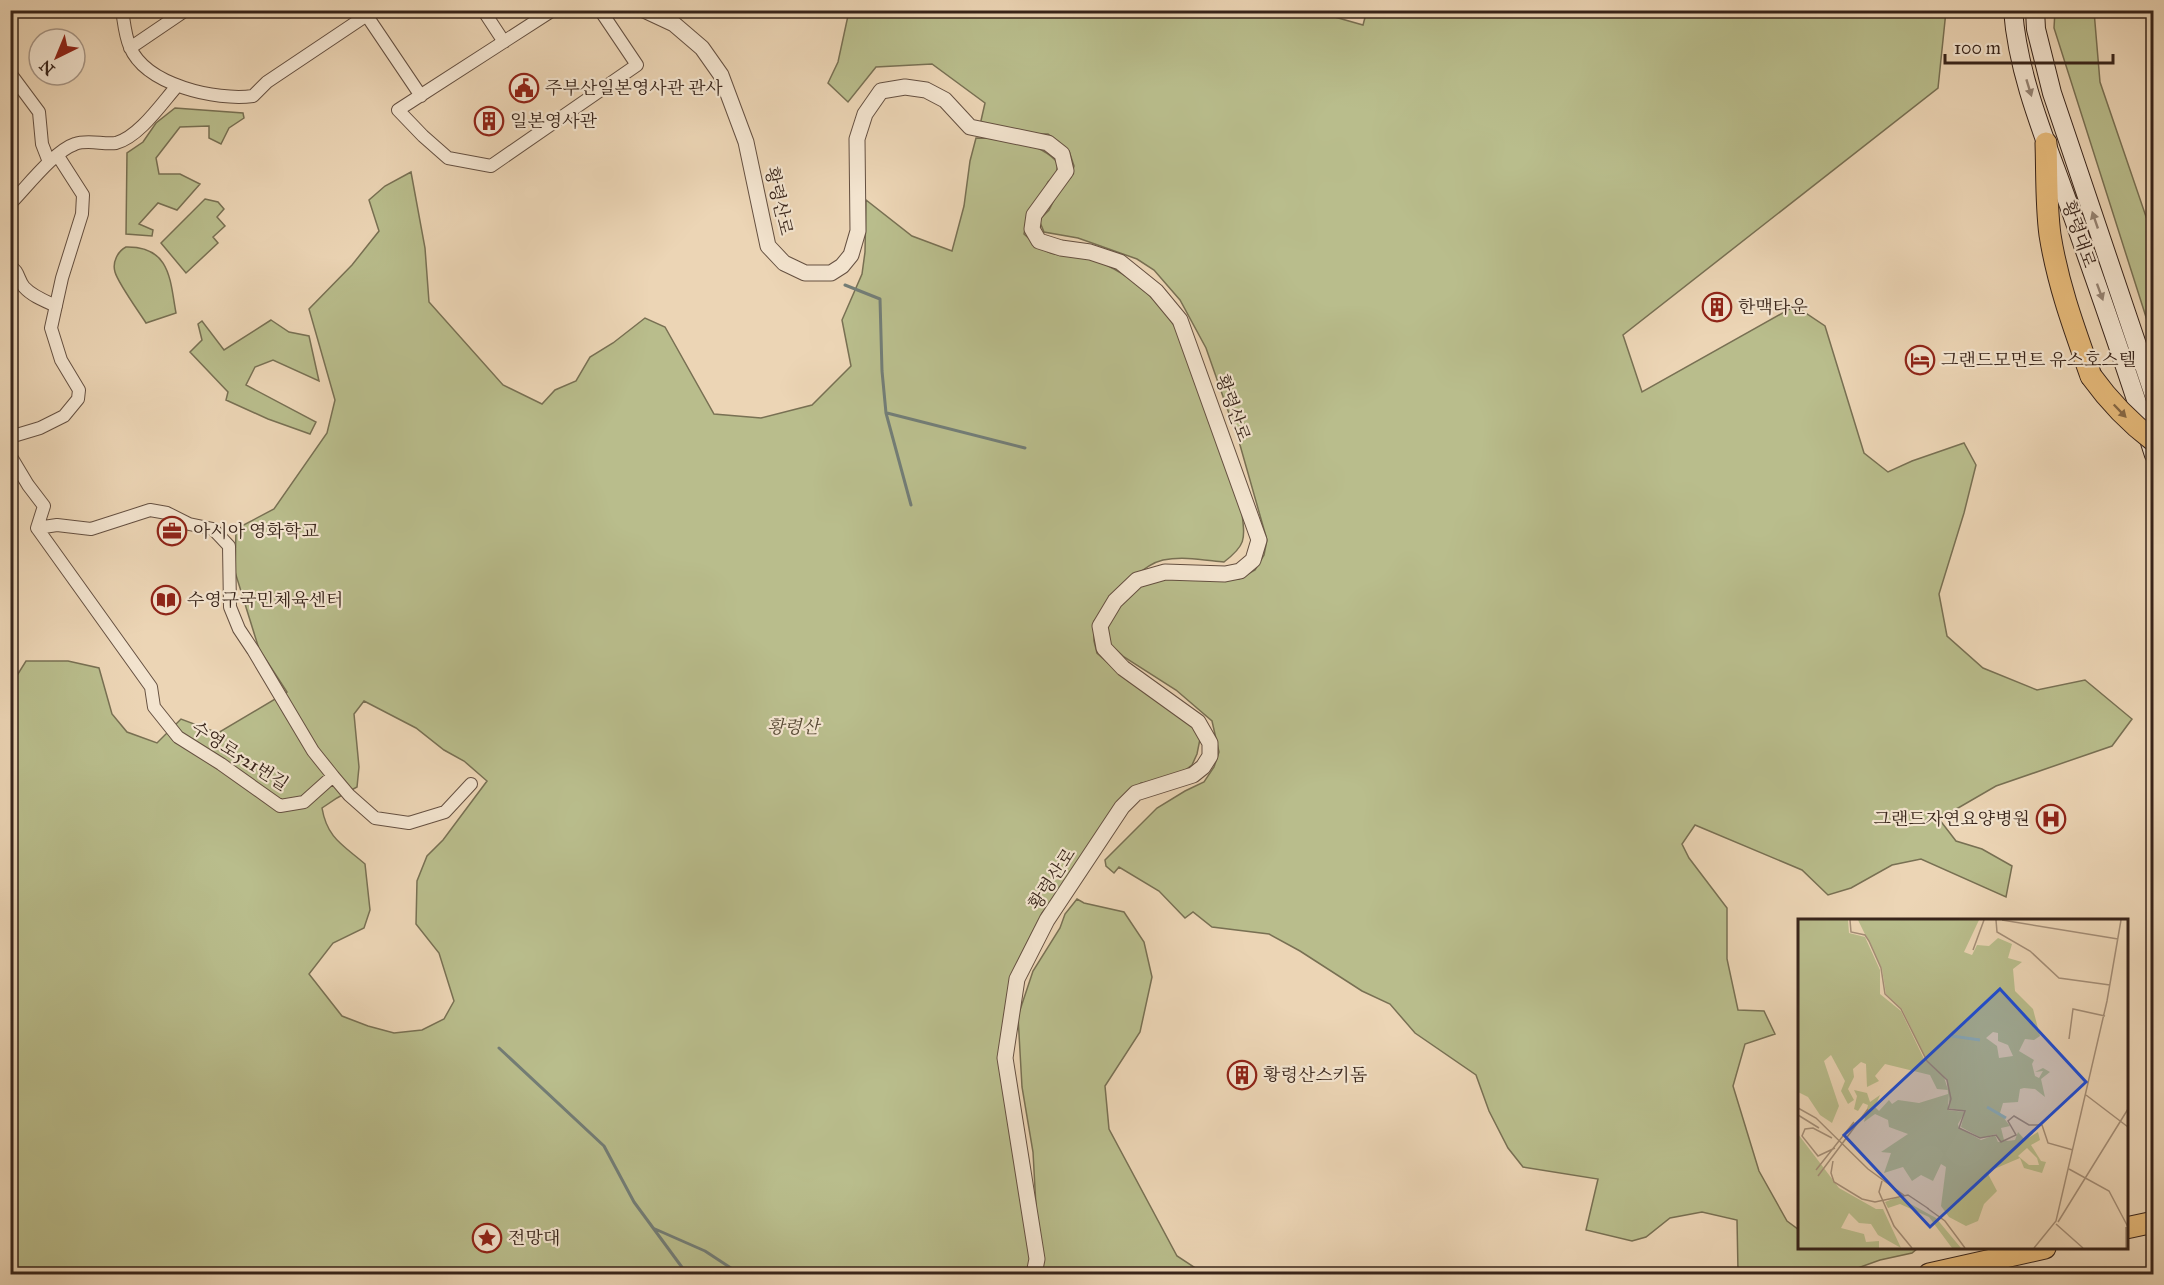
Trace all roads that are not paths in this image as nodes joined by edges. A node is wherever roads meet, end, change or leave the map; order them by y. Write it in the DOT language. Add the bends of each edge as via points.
graph roads {
  1 [pos="122,10"];
  2 [pos="186,10"];
  3 [pos="483,10"];
  4 [pos="553,10"];
  5 [pos="600,10"];
  6 [pos="644,10"];
  7 [pos="2013,10"];
  8 [pos="2035,10"];
  9 [pos="365,13"];
  10 [pos="504,42"];
  11 [pos="130,48"];
  12 [pos="10,73"];
  13 [pos="177,86"];
  14 [pos="421,96"];
  15 [pos="2046,143"];
  16 [pos="54,159"];
  17 [pos="10,204"];
  18 [pos="10,266"];
  19 [pos="56,306"];
  20 [pos="2154,395"];
  21 [pos="10,437"];
  22 [pos="2154,441"];
  23 [pos="10,455"];
  24 [pos="2154,455"];
  25 [pos="37,528"];
  26 [pos="333,776"];
  27 [pos="471,784"];
  28 [pos="2154,1222"];
  29 [pos="2128,1228"];
  30 [pos="2041,1249"];
  31 [pos="1034,1275"];
  32 [pos="1929,1275"];
  1 -- 11 [label="street"];
  2 -- 11 [label="street"];
  3 -- 10 [label="street"];
  4 -- 10 [label="street"];
  5 -- 14 [label="street" via="637,65 491,166 448,158 398,111"];
  6 -- 31 [label="street, 황령산로" via="674,24 702,48 721,75 746,142 768,246 784,263 805,273 831,273 851,255 858,231 857,139 865,114 881,91 905,87 926,90 945,100 970,127 1048,142 1062,154 1066,171 1034,215 1032,229 1039,241 1119,262 1156,291 1180,320 1259,540 1253,560 1240,572 1165,572 1137,580 1115,601 1100,626 1104,648 1123,668 1198,722 1210,743 1210,756 1193,776 1136,793 1122,807 1047,920 1017,979 1005,1058 1037,1259"];
  7 -- 15 [label="main road, 황령대로, one-way" via="2021,64"];
  20 -- 8 [label="main road, 황령대로, one-way" via="2052,93"];
  9 -- 13 [label="street" via="253,96 236,98"];
  9 -- 14 [label="street"];
  10 -- 14 [label="street"];
  11 -- 13 [label="street" via="162,80"];
  12 -- 16 [label="street" via="39,112 42,144"];
  13 -- 16 [label="street" via="131,135 116,143 74,144"];
  15 -- 22 [label="highway, one-way, bridge" via="2050,233 2073,331 2091,376 2136,428"];
  15 -- 24 [label="main road, 황령대로, one-way"];
  16 -- 17 [label="street"];
  16 -- 19 [label="street" via="83,195 82,214"];
  18 -- 19 [label="street" via="23,286"];
  19 -- 21 [label="street" via="51,327 53,340 79,390 78,399 64,416"];
  23 -- 25 [label="street" via="44,506"];
  25 -- 26 [label="street, 수영로521번길" via="150,687 154,707 178,737 280,806 304,802"];
  25 -- 26 [label="street" via="57,525 91,529 150,510 213,529 229,546 230,607 238,629 313,751"];
  26 -- 27 [label="street" via="375,818 408,823 445,812"];
  28 -- 29 [label="highway"];
  30 -- 32 [label="highway"];
}
